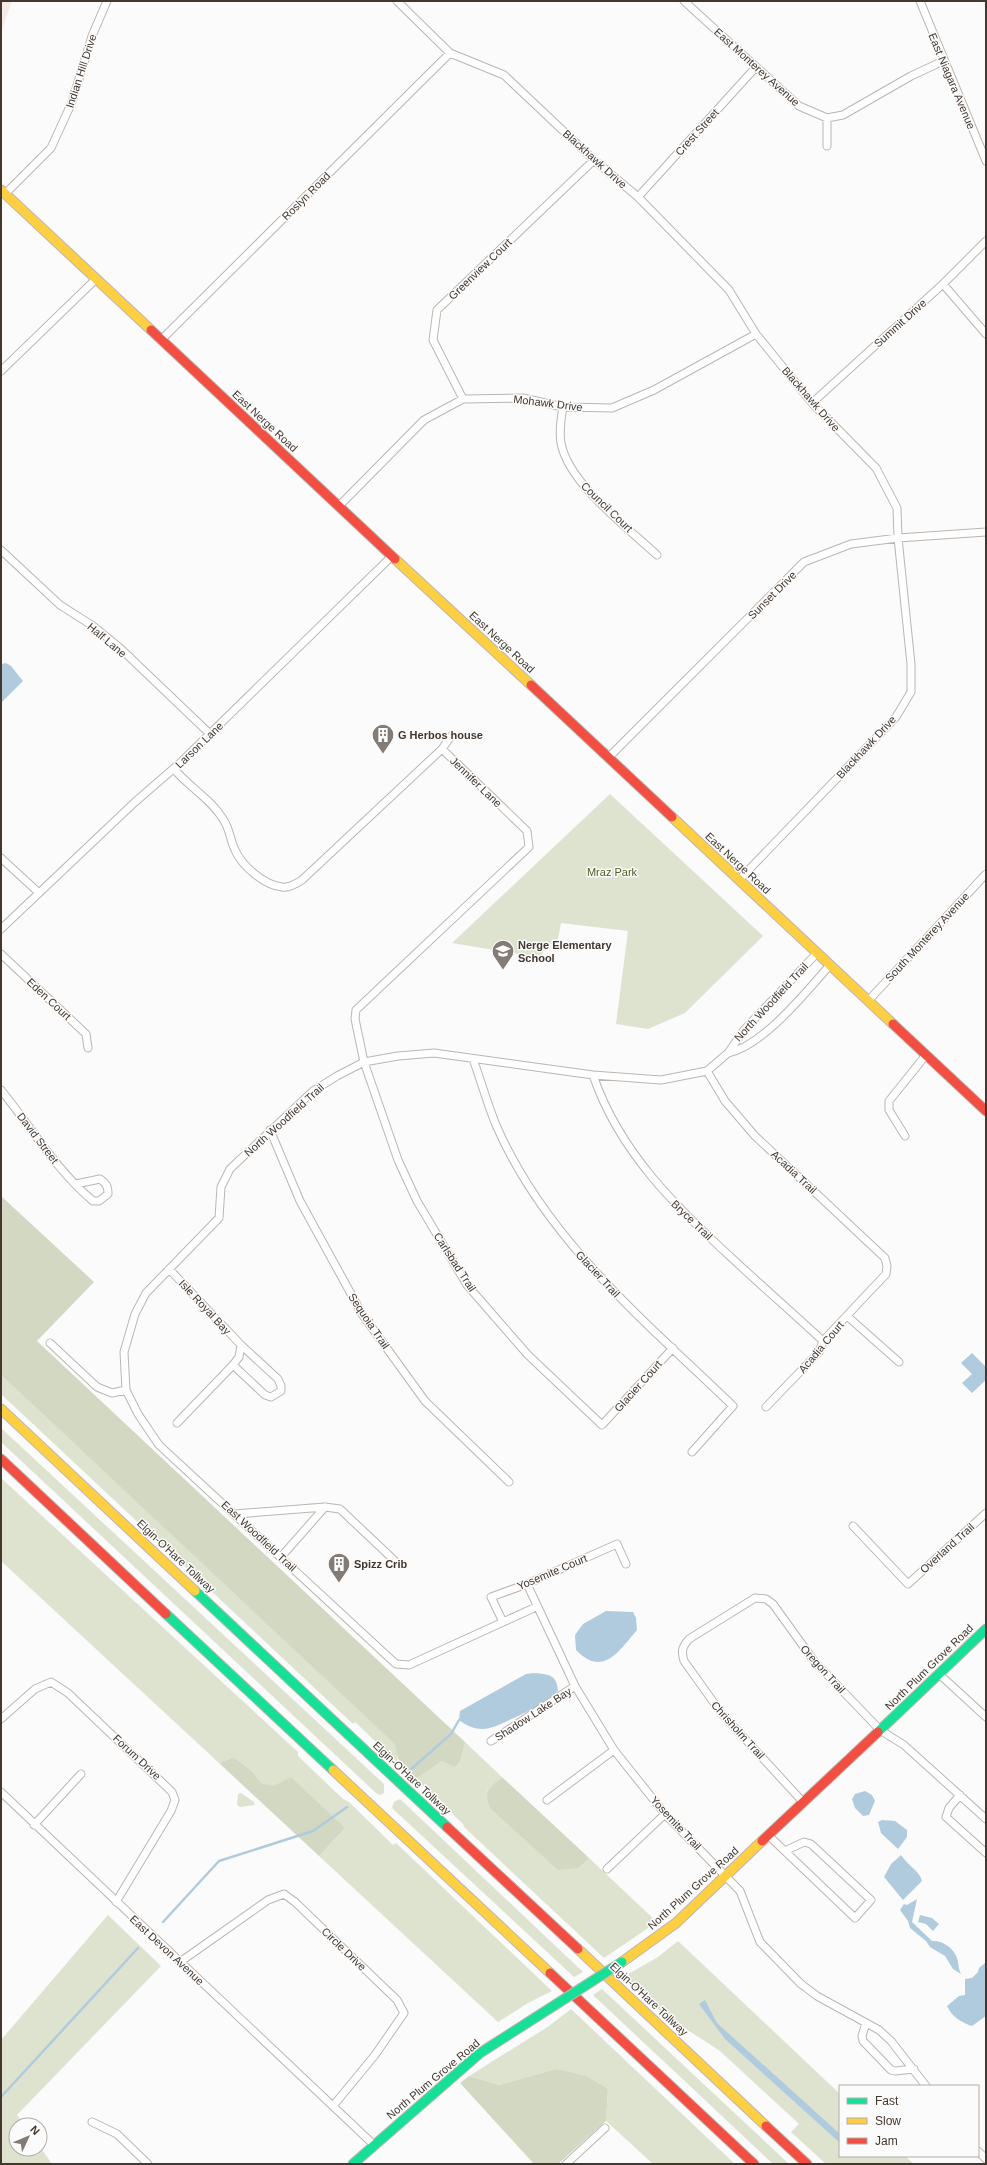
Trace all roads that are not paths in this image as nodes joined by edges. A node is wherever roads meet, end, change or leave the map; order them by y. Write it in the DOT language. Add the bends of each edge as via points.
graph roads {
  1 [pos="107,1"];
  2 [pos="397,1"];
  3 [pos="684,1"];
  4 [pos="920,1"];
  5 [pos="450,53"];
  6 [pos="943,61"];
  7 [pos="756,68"];
  8 [pos="827,118"];
  9 [pos="827,146"];
  10 [pos="594,160"];
  11 [pos="986,161"];
  12 [pos="3,192"];
  13 [pos="638,197"];
  14 [pos="986,241"];
  15 [pos="96,279"];
  16 [pos="943,284"];
  17 [pos="756,334"];
  18 [pos="986,334"];
  19 [pos="161,340"];
  20 [pos="1,372"];
  21 [pos="464,399"];
  22 [pos="812,403"];
  23 [pos="563,407"];
  24 [pos="338,506"];
  25 [pos="986,532"];
  26 [pos="898,538"];
  27 [pos="1,550"];
  28 [pos="657,555"];
  29 [pos="392,556"];
  30 [pos="210,734"];
  31 [pos="451,736"];
  32 [pos="442,749"];
  33 [pos="608,758"];
  34 [pos="174,769"];
  35 [pos="1,858"];
  36 [pos="986,874"];
  37 [pos="739,880"];
  38 [pos="38,892"];
  39 [pos="1,928"];
  40 [pos="817,953"];
  41 [pos="1,954"];
  42 [pos="830,965"];
  43 [pos="868,1001"];
  44 [pos="88,1048"];
  45 [pos="728,1053"];
  46 [pos="926,1055"];
  47 [pos="473,1059"];
  48 [pos="364,1062"];
  49 [pos="707,1071"];
  50 [pos="593,1075"];
  51 [pos="1,1090"];
  52 [pos="986,1111"];
  53 [pos="270,1130"];
  54 [pos="905,1136"];
  55 [pos="76,1184"];
  56 [pos="887,1266"];
  57 [pos="168,1269"];
  58 [pos="847,1316"];
  59 [pos="823,1341"];
  60 [pos="50,1343"];
  61 [pos="241,1345"];
  62 [pos="673,1348"];
  63 [pos="899,1362"];
  64 [pos="233,1365"];
  65 [pos="126,1390"];
  66 [pos="766,1407"];
  67 [pos="1,1409"];
  68 [pos="177,1423"];
  69 [pos="602,1425"];
  70 [pos="692,1452"];
  71 [pos="1,1459"];
  72 [pos="510,1482"];
  73 [pos="325,1507"];
  74 [pos="986,1512"];
  75 [pos="235,1514"];
  76 [pos="853,1526"];
  77 [pos="281,1557"];
  78 [pos="395,1561"];
  79 [pos="626,1564"];
  80 [pos="527,1584"];
  81 [pos="773,1604"];
  82 [pos="536,1606"];
  83 [pos="503,1622"];
  84 [pos="986,1629"];
  85 [pos="939,1674"];
  86 [pos="575,1686"];
  87 [pos="986,1717"];
  88 [pos="1,1719"];
  89 [pos="880,1730"];
  90 [pos="491,1741"];
  91 [pos="614,1750"];
  92 [pos="81,1774"];
  93 [pos="1,1792"];
  94 [pos="960,1795"];
  95 [pos="546,1800"];
  96 [pos="804,1802"];
  97 [pos="666,1814"];
  98 [pos="986,1819"];
  99 [pos="34,1825"];
  100 [pos="768,1835"];
  101 [pos="785,1851"];
  102 [pos="986,1853"];
  103 [pos="607,1869"];
  104 [pos="726,1875"];
  105 [pos="116,1902"];
  106 [pos="180,1962"];
  107 [pos="866,2022"];
  108 [pos="914,2068"];
  109 [pos="925,2085"];
  110 [pos="333,2106"];
  111 [pos="92,2122"];
  112 [pos="605,2128"];
  113 [pos="374,2145"];
  114 [pos="979,2152"];
  115 [pos="986,2160"];
  116 [pos="148,2164"];
  117 [pos="353,2164"];
  118 [pos="566,2164"];
  119 [pos="754,2164"];
  120 [pos="807,2164"];
  1 -- 12 [label="street, Indian Hill Drive" via="92,36 72,102 50,148"];
  2 -- 5 [label="street, Blackhawk Drive"];
  3 -- 7 [label="street, East Monterey Avenue"];
  4 -- 6 [label="street, East Niagara Avenue"];
  5 -- 10 [label="street, Blackhawk Drive" via="504,75"];
  5 -- 19 [label="street, Roslyn Road"];
  6 -- 8 [label="street" via="911,76 843,115"];
  6 -- 11 [label="street, East Niagara Avenue"];
  7 -- 8 [label="street, East Monterey Avenue" via="799,106"];
  7 -- 13 [label="street, Crest Street"];
  8 -- 9 [label="street"];
  10 -- 13 [label="street, Blackhawk Drive"];
  10 -- 21 [label="street, Greenview Court" via="437,310 433,340"];
  12 -- 15 [label="main road, East Nerge Road"];
  13 -- 17 [label="street, Blackhawk Drive" via="729,290"];
  14 -- 16 [label="street, Summit Drive"];
  15 -- 19 [label="main road, East Nerge Road"];
  15 -- 20 [label="street"];
  16 -- 18 [label="street"];
  16 -- 22 [label="street, Summit Drive"];
  17 -- 22 [label="street, Blackhawk Drive"];
  17 -- 23 [label="street, Mohawk Drive" via="654,390 612,408"];
  19 -- 24 [label="main road, East Nerge Road"];
  21 -- 23 [label="street, Mohawk Drive" via="523,398"];
  21 -- 24 [label="street, Mohawk Drive" via="424,420"];
  22 -- 26 [label="street, Blackhawk Drive" via="876,468 897,508"];
  23 -- 28 [label="street, Council Court" via="560,442 563,453 576,475 585,488"];
  24 -- 29 [label="main road, East Nerge Road"];
  25 -- 26 [label="street, Sunset Drive"];
  26 -- 33 [label="street, Sunset Drive" via="851,544 804,562"];
  26 -- 37 [label="street, Blackhawk Drive" via="911,664 911,692 896,717"];
  27 -- 30 [label="street, Half Lane" via="60,605 93,626 120,648"];
  29 -- 30 [label="street, Larson Lane"];
  29 -- 33 [label="main road, East Nerge Road"];
  30 -- 34 [label="street, Larson Lane"];
  31 -- 32 [label="street"];
  32 -- 34 [label="street, Jennifer Lane" via="302,880 283,887 272,885 259,877 242,860 235,850 224,819"];
  32 -- 48 [label="street, Jennifer Lane" via="527,831 529,846 356,1010 354,1019"];
  33 -- 37 [label="main road, East Nerge Road"];
  34 -- 38 [label="street, Larson Lane"];
  35 -- 38 [label="street"];
  36 -- 43 [label="street, South Monterey Avenue"];
  37 -- 40 [label="main road, East Nerge Road"];
  38 -- 39 [label="street, Larson Lane"];
  40 -- 42 [label="main road, East Nerge Road"];
  40 -- 45 [label="street, North Woodfield Trail" via="744,1030"];
  41 -- 44 [label="street, Eden Court" via="86,1034"];
  42 -- 43 [label="main road, East Nerge Road"];
  42 -- 45 [label="street, North Woodfield Trail" via="773,1026 738,1051"];
  43 -- 46 [label="main road, East Nerge Road"];
  45 -- 49 [label="street, North Woodfield Trail"];
  46 -- 52 [label="main road, East Nerge Road"];
  46 -- 54 [label="street" via="889,1101 889,1110"];
  47 -- 48 [label="street, North Woodfield Trail" via="452,1055 418,1054"];
  47 -- 50 [label="street, North Woodfield Trail"];
  47 -- 62 [label="street, Glacier Trail" via="496,1125 542,1205 586,1263"];
  48 -- 53 [label="street, North Woodfield Trail" via="313,1091"];
  48 -- 69 [label="street, Carlsbad Trail" via="410,1187 467,1285 528,1355"];
  49 -- 50 [label="street, North Woodfield Trail" via="661,1080"];
  49 -- 56 [label="street, Acadia Trail" via="725,1100 755,1136 885,1258"];
  50 -- 59 [label="street, Bryce Trail" via="620,1132 667,1196"];
  51 -- 55 [label="street, David Street" via="42,1147"];
  53 -- 57 [label="street, North Woodfield Trail" via="227,1173 221,1186 221,1213 216,1222"];
  53 -- 72 [label="street, Sequoia Trail" via="300,1201 362,1314 425,1401"];
  56 -- 58 [label="street, Acadia Court" via="886,1274"];
  57 -- 61 [label="street, Isle Royal Bay"];
  57 -- 65 [label="street, North Woodfield Trail" via="146,1293 135,1314 124,1352"];
  58 -- 59 [label="street, Acadia Court"];
  58 -- 63 [label="street"];
  59 -- 66 [label="street, Acadia Court" via="819,1352"];
  60 -- 65 [label="street" via="97,1388 112,1393"];
  61 -- 64 [label="street" via="239,1357"];
  61 -- 64 [label="street, Isle Royal Bay" via="278,1379 281,1391 271,1397 265,1395"];
  62 -- 69 [label="street, Glacier Court"];
  62 -- 70 [label="street, Glacier Trail" via="733,1406"];
  64 -- 68 [label="street"];
  65 -- 75 [label="street, East Woodfield Trail" via="138,1414 159,1445"];
  67 -- 120 [label="main road, Elgin-O'Hare Tollway"];
  71 -- 119 [label="main road"];
  73 -- 75 [label="street"];
  73 -- 77 [label="street"];
  73 -- 78 [label="street" via="340,1509"];
  74 -- 76 [label="street, Overland Trail" via="908,1584"];
  75 -- 77 [label="street, East Woodfield Trail"];
  77 -- 83 [label="street, East Woodfield Trail" via="396,1664 409,1665"];
  79 -- 80 [label="street, Yosemite Court" via="617,1544"];
  80 -- 82 [label="street, Yosemite Trail"];
  80 -- 83 [label="street, Yosemite Court" via="491,1597"];
  81 -- 89 [label="street, Oregon Trail" via="814,1661"];
  81 -- 96 [label="street, Chrisholm Trail" via="766,1599 755,1598 743,1604 689,1638 683,1645 682,1652 684,1661 722,1714"];
  82 -- 83 [label="street"];
  82 -- 86 [label="street, Yosemite Trail"];
  84 -- 85 [label="main road, North Plum Grove Road"];
  85 -- 87 [label="street"];
  85 -- 89 [label="main road, North Plum Grove Road"];
  86 -- 90 [label="street, Shadow Lake Bay"];
  86 -- 91 [label="street, Yosemite Trail"];
  88 -- 105 [label="street, Forum Drive" via="35,1689 51,1682 68,1693 172,1792 176,1800 171,1811"];
  89 -- 94 [label="street, Oregon Trail" via="904,1746"];
  89 -- 96 [label="main road, North Plum Grove Road"];
  91 -- 95 [label="street"];
  91 -- 97 [label="street, Yosemite Trail"];
  92 -- 99 [label="street"];
  93 -- 99 [label="street, East Devon Avenue"];
  94 -- 98 [label="street, Oregon Trail"];
  94 -- 102 [label="street" via="949,1808 946,1817"];
  96 -- 100 [label="main road, North Plum Grove Road"];
  97 -- 103 [label="street"];
  97 -- 104 [label="street, Yosemite Trail"];
  99 -- 105 [label="street, East Devon Avenue"];
  100 -- 101 [label="street"];
  100 -- 104 [label="main road, North Plum Grove Road"];
  101 -- 101 [label="street" via="855,1918 871,1900 811,1844 804,1842"];
  104 -- 107 [label="street, Yosemite Trail" via="740,1891 760,1942 817,1996"];
  104 -- 113 [label="main road, North Plum Grove Road, bridge" via="676,1922 622,1962 480,2053"];
  105 -- 106 [label="street, East Devon Avenue"];
  106 -- 110 [label="street, East Devon Avenue"];
  106 -- 110 [label="street, Circle Drive" via="268,1900 284,1894 295,1902 397,2000 404,2013 375,2055"];
  107 -- 108 [label="street, Yosemite Trail" via="891,2041"];
  107 -- 108 [label="street" via="863,2041 891,2070"];
  108 -- 109 [label="street, Yosemite Trail"];
  110 -- 113 [label="street, East Devon Avenue"];
  111 -- 116 [label="street" via="117,2134"];
  112 -- 118 [label="street"];
  113 -- 117 [label="main road, North Plum Grove Road"];
  114 -- 115 [label="street"];
}
